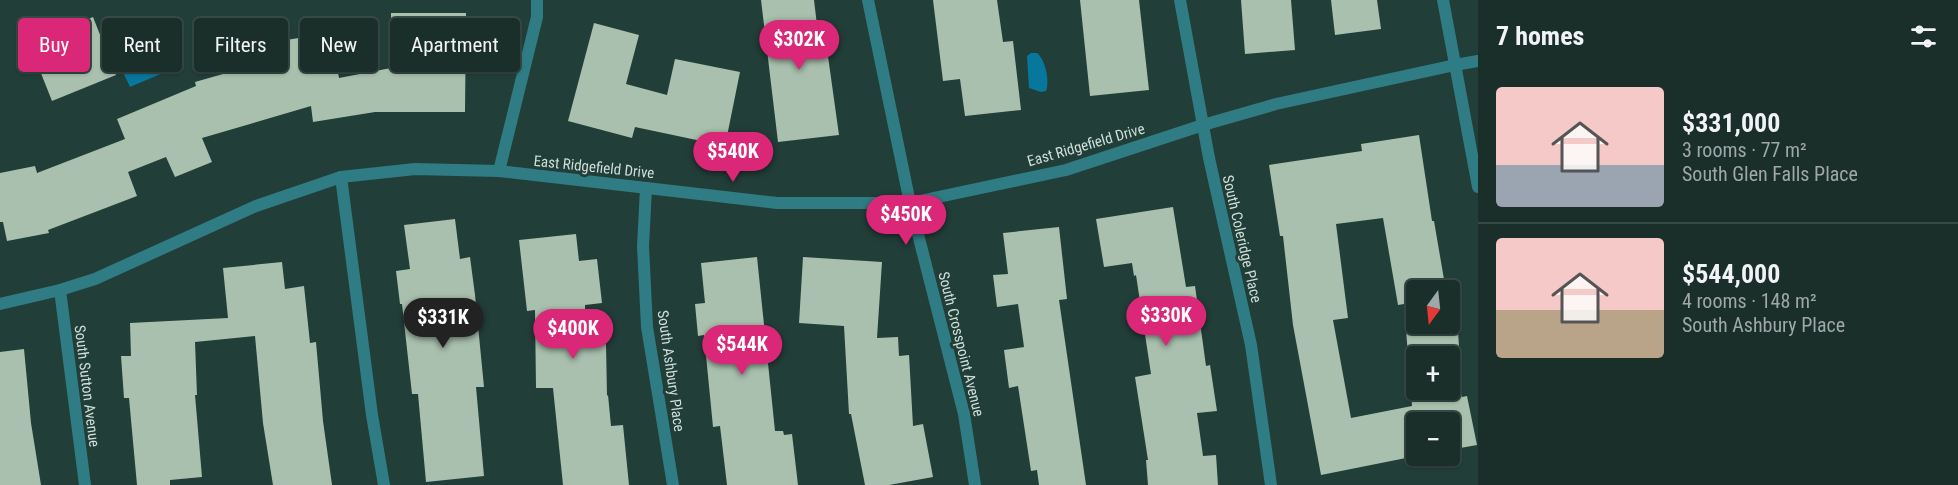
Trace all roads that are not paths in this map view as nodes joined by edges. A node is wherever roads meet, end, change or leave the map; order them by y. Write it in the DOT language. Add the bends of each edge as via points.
graph roads {
  1 [pos="537,0"];
  2 [pos="868,0"];
  3 [pos="1180,0"];
  4 [pos="1443,0"];
  5 [pos="1478,61"];
  6 [pos="1455,65"];
  7 [pos="1203,125"];
  8 [pos="499,171"];
  9 [pos="341,177"];
  10 [pos="1478,187"];
  11 [pos="646,188"];
  12 [pos="910,203"];
  13 [pos="60,290"];
  14 [pos="0,304"];
  15 [pos="85,485"];
  16 [pos="384,485"];
  17 [pos="673,485"];
  18 [pos="975,485"];
  19 [pos="1272,485"];
  1 -- 8 [label="street" via="537,17"];
  2 -- 12 [label="street, South Crosspoint Avenue"];
  3 -- 7 [label="street, South Coleridge Place"];
  4 -- 6 [label="street"];
  5 -- 6 [label="street, East Ridgefield Drive"];
  6 -- 7 [label="street, East Ridgefield Drive" via="1276,104"];
  6 -- 10 [label="street"];
  7 -- 12 [label="street, East Ridgefield Drive" via="1066,170"];
  7 -- 19 [label="street, South Coleridge Place" via="1251,345"];
  8 -- 9 [label="street, East Ridgefield Drive" via="416,169"];
  8 -- 11 [label="street, East Ridgefield Drive"];
  9 -- 13 [label="street, East Ridgefield Drive" via="256,206 95,279"];
  9 -- 16 [label="street"];
  11 -- 12 [label="street, East Ridgefield Drive" via="777,203"];
  11 -- 17 [label="street, South Ashbury Place" via="643,246 647,327"];
  12 -- 18 [label="street, South Crosspoint Avenue" via="964,414"];
  13 -- 14 [label="street, East Ridgefield Drive"];
  13 -- 15 [label="street, South Sutton Avenue"];
}
